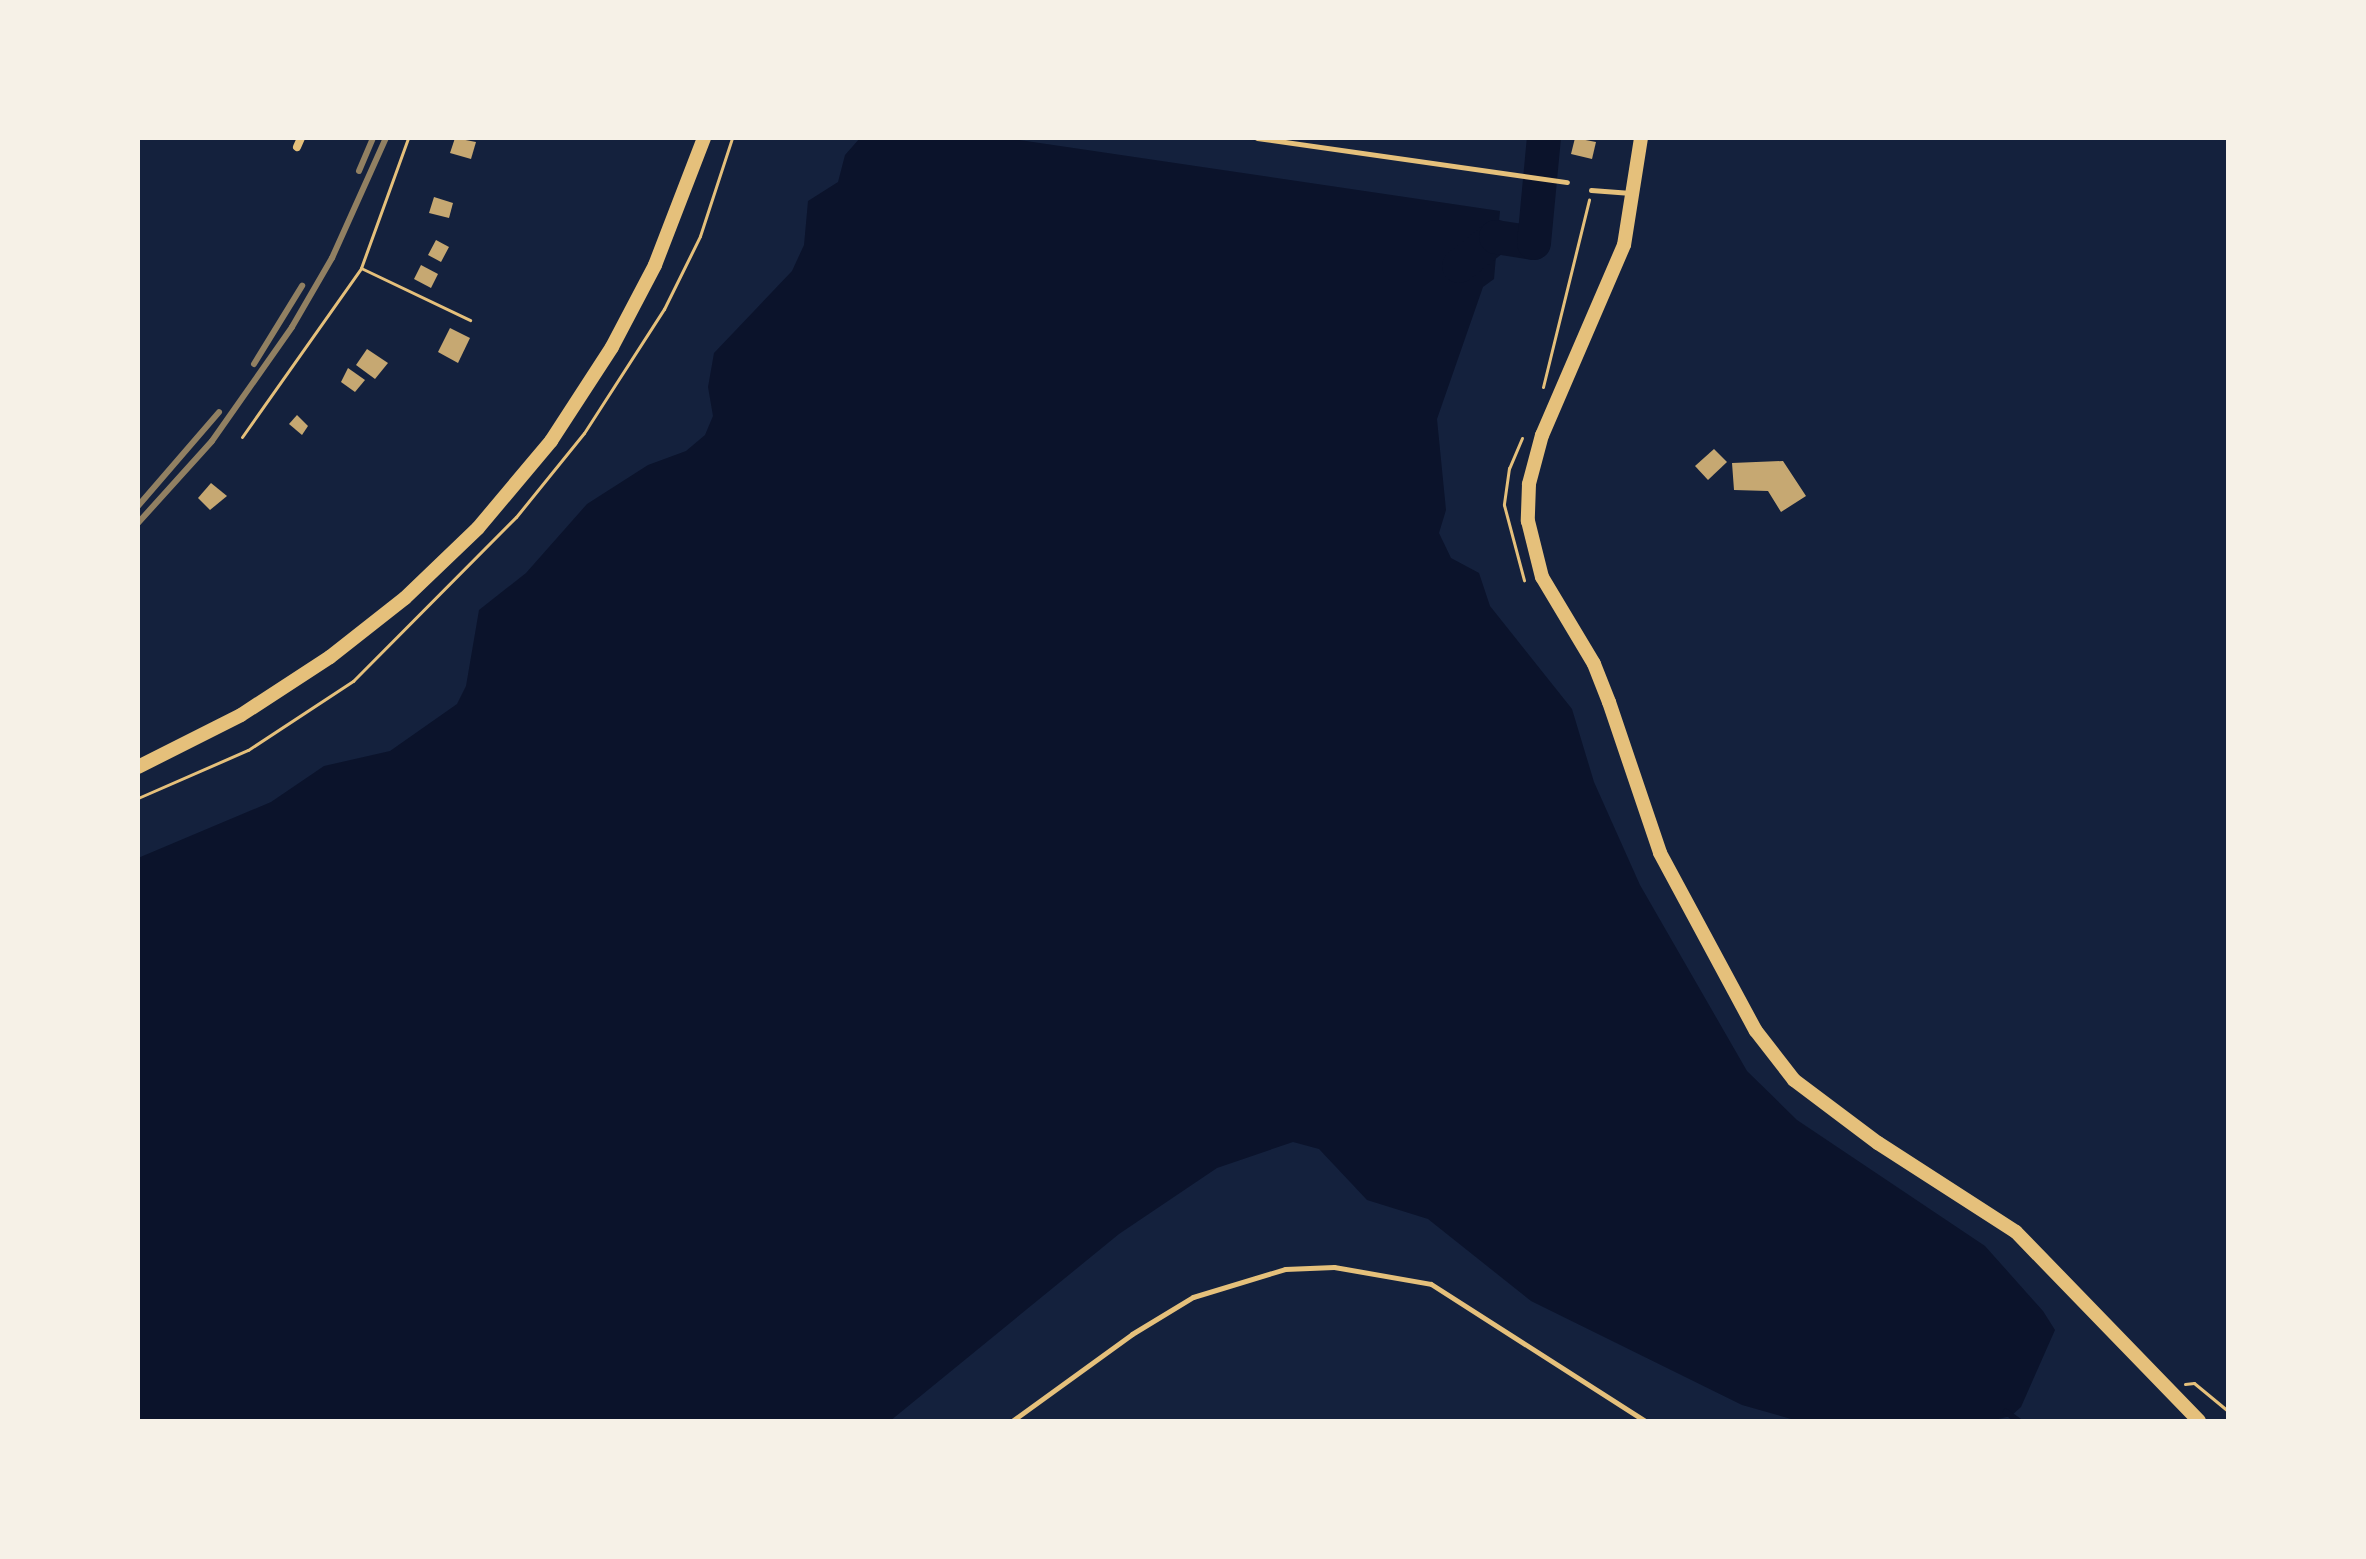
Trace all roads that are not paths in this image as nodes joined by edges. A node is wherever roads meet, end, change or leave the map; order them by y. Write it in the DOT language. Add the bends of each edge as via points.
graph roads {
  1 [pos="704,138"];
  2 [pos="1257,138"];
  3 [pos="1641,138"];
  4 [pos="1567,182"];
  5 [pos="1591,190"];
  6 [pos="1636,194"];
  7 [pos="138,767"];
  8 [pos="1012,1421"];
  9 [pos="1645,1421"];
  10 [pos="2199,1421"];
  1 -- 7 [label="main road" via="655,265 612,347 551,441 478,528 405,598 330,657 241,715"];
  2 -- 4 [label="lane"];
  3 -- 6 [label="main road"];
  5 -- 6 [label="lane"];
  6 -- 10 [label="main road" via="1612,282 1542,435 1529,484 1533,549 1542,577 1581,641 1609,702 1660,853 1774,1057 1813,1097 2016,1232"];
  8 -- 9 [label="lane" via="1193,1297 1285,1269 1334,1267 1431,1284"];
}
